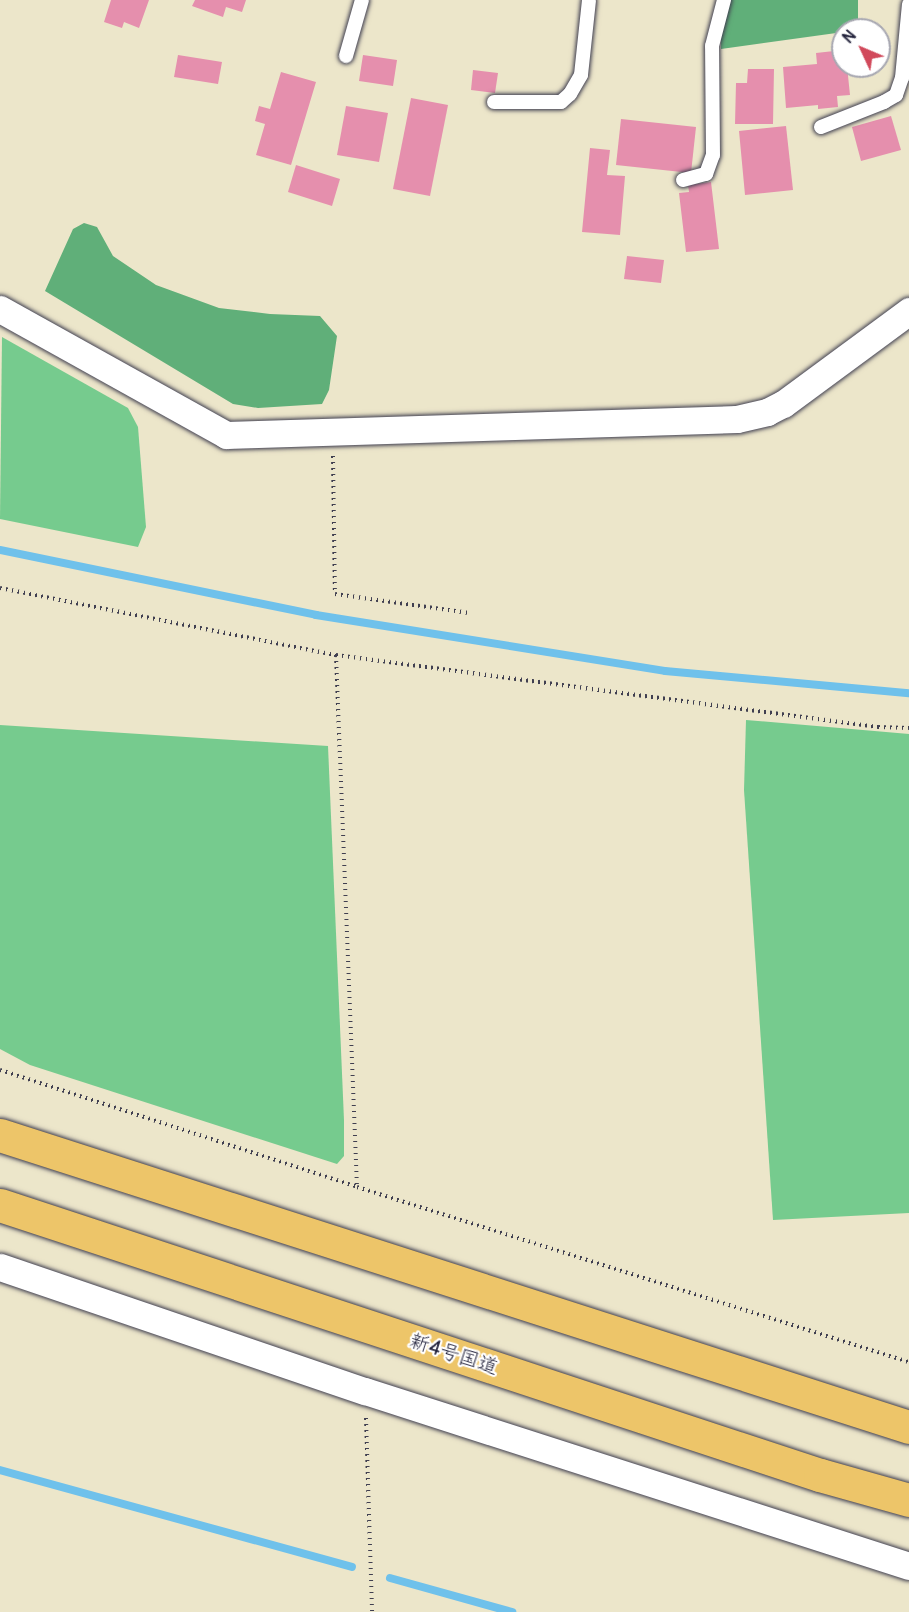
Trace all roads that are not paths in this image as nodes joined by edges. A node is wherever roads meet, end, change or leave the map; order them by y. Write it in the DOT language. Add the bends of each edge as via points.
graph roads {
  1 [pos="362,0"];
  2 [pos="589,0"];
  3 [pos="724,0"];
  4 [pos="909,4"];
  5 [pos="346,56"];
  6 [pos="494,102"];
  7 [pos="820,127"];
  8 [pos="683,180"];
  9 [pos="0,309"];
  10 [pos="909,311"];
  11 [pos="0,1135"];
  12 [pos="0,1205"];
  13 [pos="0,1267"];
  14 [pos="909,1426"];
  15 [pos="909,1500"];
  16 [pos="909,1566"];
  1 -- 5 [label="lane"];
  2 -- 6 [label="lane" via="581,75 570,94 561,102"];
  3 -- 8 [label="lane" via="712,46 713,155 706,174"];
  4 -- 7 [label="lane" via="902,78 896,95"];
  9 -- 10 [label="street" via="226,435 737,418 783,404"];
  11 -- 14 [label="highway"];
  12 -- 15 [label="highway, 新4号国道" via="820,1475"];
  13 -- 16 [label="street" via="366,1391"];
}
